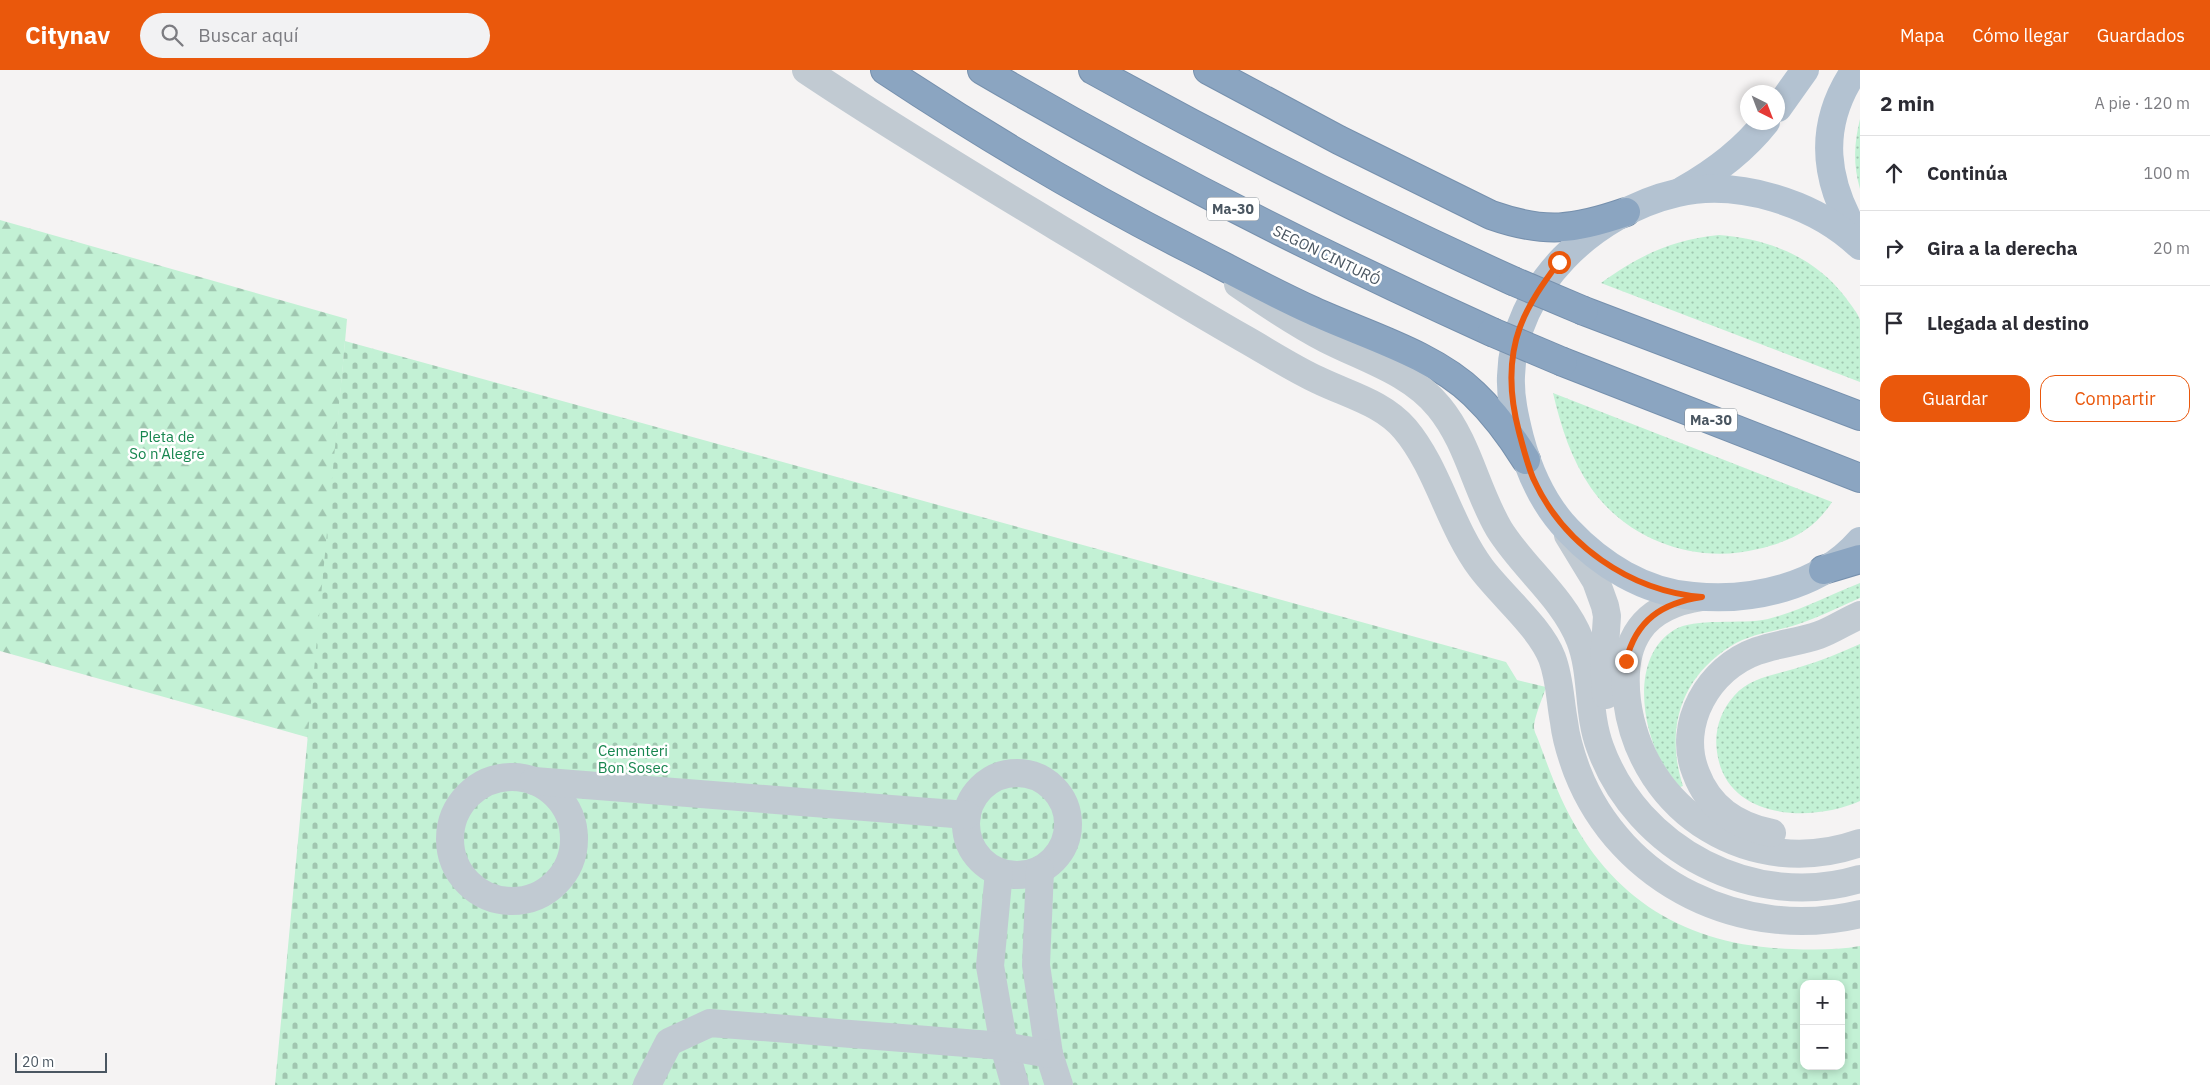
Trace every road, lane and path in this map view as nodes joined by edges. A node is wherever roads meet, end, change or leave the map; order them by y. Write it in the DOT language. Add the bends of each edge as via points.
graph roads {
  1 [pos="806,70"];
  2 [pos="885,70"];
  3 [pos="982,70"];
  4 [pos="1093,70"];
  5 [pos="1208,70"];
  6 [pos="1805,70"];
  7 [pos="1855,70"];
  8 [pos="1785,98"];
  9 [pos="1759,130"];
  10 [pos="1679,192"];
  11 [pos="1626,212"];
  12 [pos="1860,240"];
  13 [pos="1860,246"];
  14 [pos="1188,248"];
  15 [pos="1860,416"];
  16 [pos="1526,460"];
  17 [pos="1860,478"];
  18 [pos="1561,523"];
  19 [pos="1860,541"];
  20 [pos="1860,559"];
  21 [pos="1823,570"];
  22 [pos="1702,597"];
  23 [pos="1860,614"];
  24 [pos="534,781"];
  25 [pos="966,815"];
  26 [pos="1860,824"];
  27 [pos="1860,843"];
  28 [pos="1860,861"];
  29 [pos="1040,870"];
  30 [pos="999,872"];
  31 [pos="1860,879"];
  32 [pos="1860,914"];
  33 [pos="1004,1046"];
  34 [pos="1049,1054"];
  35 [pos="647,1085"];
  36 [pos="1015,1085"];
  37 [pos="1060,1085"];
  1 -- 32 [label="street" via="982,183 1184,304 1299,371 1367,401 1396,419 1426,461 1470,553 1545,644 1556,671 1568,745 1578,775 1603,820 1622,843 1651,870 1698,900 1746,916 1789,921"];
  2 -- 14 [label="highway" via="1056,175"];
  3 -- 17 [label="highway, SEGON CINTURÓ / Ma-30, bridge" via="1185,184 1393,287 1563,362"];
  4 -- 15 [label="highway, bridge" via="1304,183 1513,281"];
  5 -- 11 [label="highway" via="1491,215 1535,228 1562,228 1602,221"];
  6 -- 8 [label="main road"];
  7 -- 12 [label="main road" via="1835,106 1830,125 1829,166 1840,202"];
  9 -- 10 [label="main road" via="1716,170"];
  10 -- 11 [label="main road"];
  10 -- 13 [label="main road" via="1722,190 1776,199 1808,210"];
  11 -- 16 [label="main road" via="1596,231 1559,262 1543,283 1520,328 1511,376 1513,404"];
  14 -- 16 [label="highway" via="1311,310 1424,359 1473,393 1497,418"];
  14 -- 31 [label="street" via="1282,315 1408,379 1440,408 1455,430 1484,502 1501,532 1573,626 1584,656 1594,730 1603,756 1631,804 1658,833 1699,862 1745,880 1808,887"];
  16 -- 18 [label="main road" via="1541,494"];
  18 -- 22 [label="main road" via="1586,549 1615,570 1649,586 1684,596"];
  18 -- 28 [label="street" via="1596,580 1605,606 1604,683 1615,740 1630,774 1654,807 1676,828 1700,844 1748,864 1800,871"];
  19 -- 21 [label="main road"];
  20 -- 21 [label="highway"];
  21 -- 22 [label="main road" via="1791,586 1756,595 1720,599"];
  22 -- 27 [label="street" via="1682,600 1658,611 1642,626 1630,646 1626,678 1629,711 1640,750 1657,781 1699,823 1751,847 1795,854"];
  23 -- 26 [label="street" via="1820,634 1757,651 1733,663 1701,699 1689,741 1699,782 1716,806 1738,822 1773,833 1800,835"];
  24 -- 24 [label="street" via="515,777 495,779 476,788 452,819 449,839 452,859 462,877 476,891 495,900 516,902 536,897 554,885 567,868 574,848 573,827 565,807 552,791"];
  24 -- 25 [label="street"];
  25 -- 29 [label="street" via="973,798 984,785 999,776 1016,772 1033,774 1048,782 1068,811 1069,828 1064,845 1054,860"];
  25 -- 30 [label="street" via="969,843 987,865"];
  29 -- 30 [label="street" via="1013,875"];
  29 -- 34 [label="street" via="1036,965"];
  30 -- 33 [label="street" via="990,966"];
  33 -- 34 [label="street"];
  33 -- 35 [label="street" via="710,1022 669,1042"];
  33 -- 36 [label="street"];
  34 -- 37 [label="street"];
}
